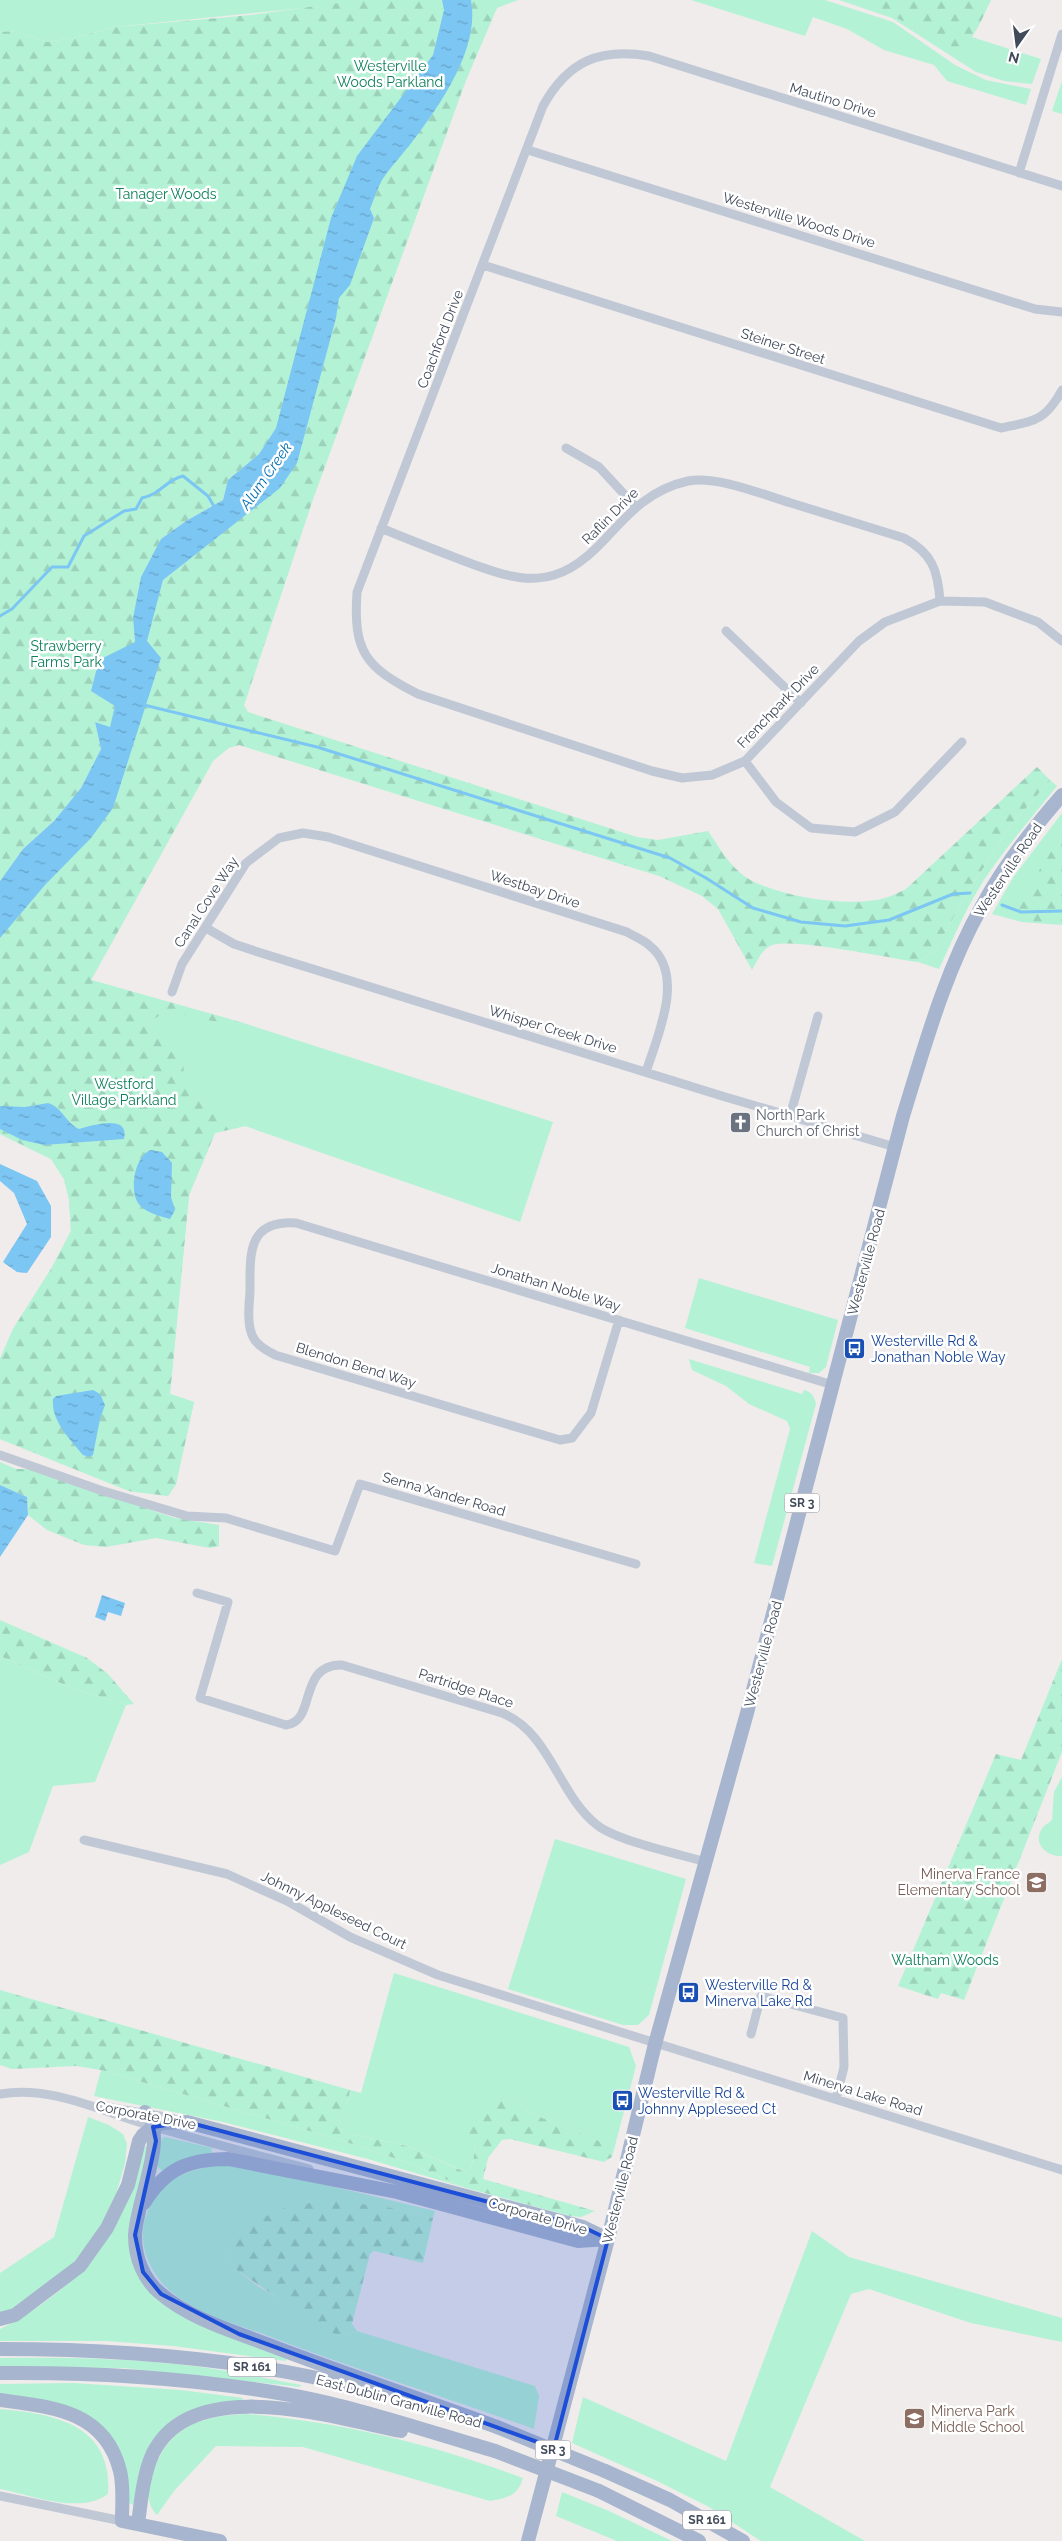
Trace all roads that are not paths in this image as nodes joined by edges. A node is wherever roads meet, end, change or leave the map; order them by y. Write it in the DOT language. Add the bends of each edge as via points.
graph roads {
  1 [pos="1062,34"];
  2 [pos="594,57"];
  3 [pos="528,150"];
  4 [pos="1019,173"];
  5 [pos="1062,186"];
  6 [pos="483,266"];
  7 [pos="1062,312"];
  8 [pos="1062,390"];
  9 [pos="566,448"];
  10 [pos="635,506"];
  11 [pos="381,528"];
  12 [pos="940,601"];
  13 [pos="726,631"];
  14 [pos="1061,640"];
  15 [pos="362,651"];
  16 [pos="801,703"];
  17 [pos="962,742"];
  18 [pos="745,760"];
  19 [pos="1062,795"];
  20 [pos="279,838"];
  21 [pos="206,928"];
  22 [pos="172,992"];
  23 [pos="818,1016"];
  24 [pos="646,1072"];
  25 [pos="790,1116"];
  26 [pos="895,1147"];
  27 [pos="270,1225"];
  28 [pos="619,1320"];
  29 [pos="833,1385"];
  30 [pos="0,1455"];
  31 [pos="636,1564"];
  32 [pos="197,1593"];
  33 [pos="84,1840"];
  34 [pos="706,1862"];
  35 [pos="751,2034"];
  36 [pos="655,2044"];
  37 [pos="0,2094"];
  38 [pos="836,2099"];
  39 [pos="86,2104"];
  40 [pos="145,2112"];
  41 [pos="187,2122"];
  42 [pos="153,2127"];
  43 [pos="1062,2170"];
  44 [pos="397,2192"];
  45 [pos="138,2212"];
  46 [pos="608,2240"];
  47 [pos="0,2319"];
  48 [pos="0,2349"];
  49 [pos="0,2373"];
  50 [pos="0,2400"];
  51 [pos="497,2427"];
  52 [pos="495,2450"];
  53 [pos="0,2496"];
  54 [pos="122,2521"];
  55 [pos="138,2524"];
  56 [pos="220,2541"];
  57 [pos="528,2541"];
  58 [pos="699,2541"];
  59 [pos="743,2541"];
  1 -- 4 [label="street"];
  2 -- 3 [label="street, Coachford Drive" via="572,70 551,92"];
  2 -- 4 [label="street, Mautino Drive" via="618,53 649,56"];
  3 -- 6 [label="street, Coachford Drive"];
  3 -- 7 [label="street, Westerville Woods Drive" via="1035,309"];
  4 -- 5 [label="street, Mautino Drive"];
  6 -- 8 [label="street, Steiner Street" via="1001,428 1039,419 1054,405"];
  6 -- 11 [label="street, Coachford Drive"];
  9 -- 10 [label="street" via="599,467"];
  10 -- 11 [label="street, Raflin Drive" via="586,559 559,574 538,579 522,580 488,570"];
  10 -- 12 [label="street, Raflin Drive" via="652,494 689,481 729,484 904,538 920,546 931,560 939,580"];
  11 -- 15 [label="street, Coachford Drive" via="357,592 355,622"];
  12 -- 14 [label="street, Frenchpark Drive" via="985,602 1038,622"];
  12 -- 16 [label="street, Frenchpark Drive" via="885,622 859,641"];
  13 -- 16 [label="street"];
  15 -- 18 [label="street, Frenchpark Drive" via="386,678 418,694 652,771 682,778 704,776"];
  16 -- 18 [label="street, Frenchpark Drive"];
  17 -- 18 [label="street" via="895,812 855,832 811,828 776,802"];
  19 -- 26 [label="main road, Westerville Road / SR 3" via="982,906 955,962 926,1040"];
  20 -- 21 [label="street, Canal Cove Way" via="246,863"];
  20 -- 24 [label="street, Westbay Drive" via="304,833 328,837 627,932 652,946 666,970 668,999"];
  21 -- 22 [label="street, Canal Cove Way" via="182,964"];
  21 -- 24 [label="street, Whisper Creek Drive" via="234,944 258,952"];
  23 -- 25 [label="street"];
  24 -- 25 [label="street, Whisper Creek Drive"];
  25 -- 26 [label="street, Whisper Creek Drive"];
  26 -- 29 [label="main road, Westerville Road / SR 3"];
  27 -- 28 [label="street, Jonathan Noble Way" via="296,1223"];
  27 -- 28 [label="street, Blendon Bend Way" via="254,1241 250,1257 249,1320 252,1335 261,1347 275,1355 546,1437 572,1438 591,1413"];
  28 -- 29 [label="street, Jonathan Noble Way"];
  29 -- 34 [label="main road, Westerville Road / SR 3"];
  30 -- 31 [label="street, Senna Xander Road" via="187,1516 226,1518 335,1551 360,1484"];
  32 -- 34 [label="street, Partridge Place" via="228,1602 200,1698 286,1725 298,1721 316,1676 330,1665 352,1667 502,1713 514,1718 533,1735 586,1814 598,1826 618,1836"];
  33 -- 36 [label="street, Johnny Appleseed Court" via="227,1874 289,1902 350,1937 438,1975"];
  34 -- 36 [label="main road, Westerville Road / SR 3"];
  35 -- 38 [label="street" via="761,1996 843,2018 844,2067"];
  36 -- 38 [label="street, Minerva Lake Road"];
  36 -- 46 [label="main road, Westerville Road / SR 3"];
  37 -- 39 [label="street, Corporate Drive" via="28,2092"];
  38 -- 43 [label="street, Minerva Lake Road"];
  39 -- 40 [label="street, Corporate Drive"];
  39 -- 42 [label="street, Corporate Drive"];
  40 -- 41 [label="street, Corporate Drive"];
  40 -- 42 [label="main road"];
  41 -- 42 [label="main road"];
  41 -- 46 [label="main road, Corporate Drive" via="583,2227"];
  42 -- 44 [label="street, Corporate Drive"];
  42 -- 45 [label="main road" via="156,2141"];
  42 -- 47 [label="main road" via="141,2137 128,2185 106,2228 80,2266 15,2315"];
  44 -- 45 [label="main road" via="256,2163 215,2159 193,2162 168,2174 152,2190"];
  44 -- 46 [label="main road, Corporate Drive" via="578,2241"];
  45 -- 51 [label="main road" via="135,2248 143,2272 161,2294 185,2309 317,2364"];
  46 -- 57 [label="main road, Westerville Road / SR 3"];
  48 -- 51 [label="main road, East Dublin Granville Road / SR 161" via="64,2349 181,2358 272,2370 376,2392"];
  49 -- 52 [label="main road, East Dublin Granville Road / SR 161" via="118,2374 266,2391 386,2418"];
  50 -- 54 [label="main road" via="59,2409 96,2428 111,2447 120,2472"];
  51 -- 59 [label="main road, East Dublin Granville Road / SR 161, bridge" via="670,2500"];
  52 -- 55 [label="main road" via="302,2412 252,2407 208,2411 170,2430 153,2453 145,2477"];
  52 -- 58 [label="main road, East Dublin Granville Road / SR 161, bridge" via="599,2490"];
  53 -- 54 [label="street"];
  54 -- 55 [label="main road"];
  55 -- 56 [label="main road"];
}
